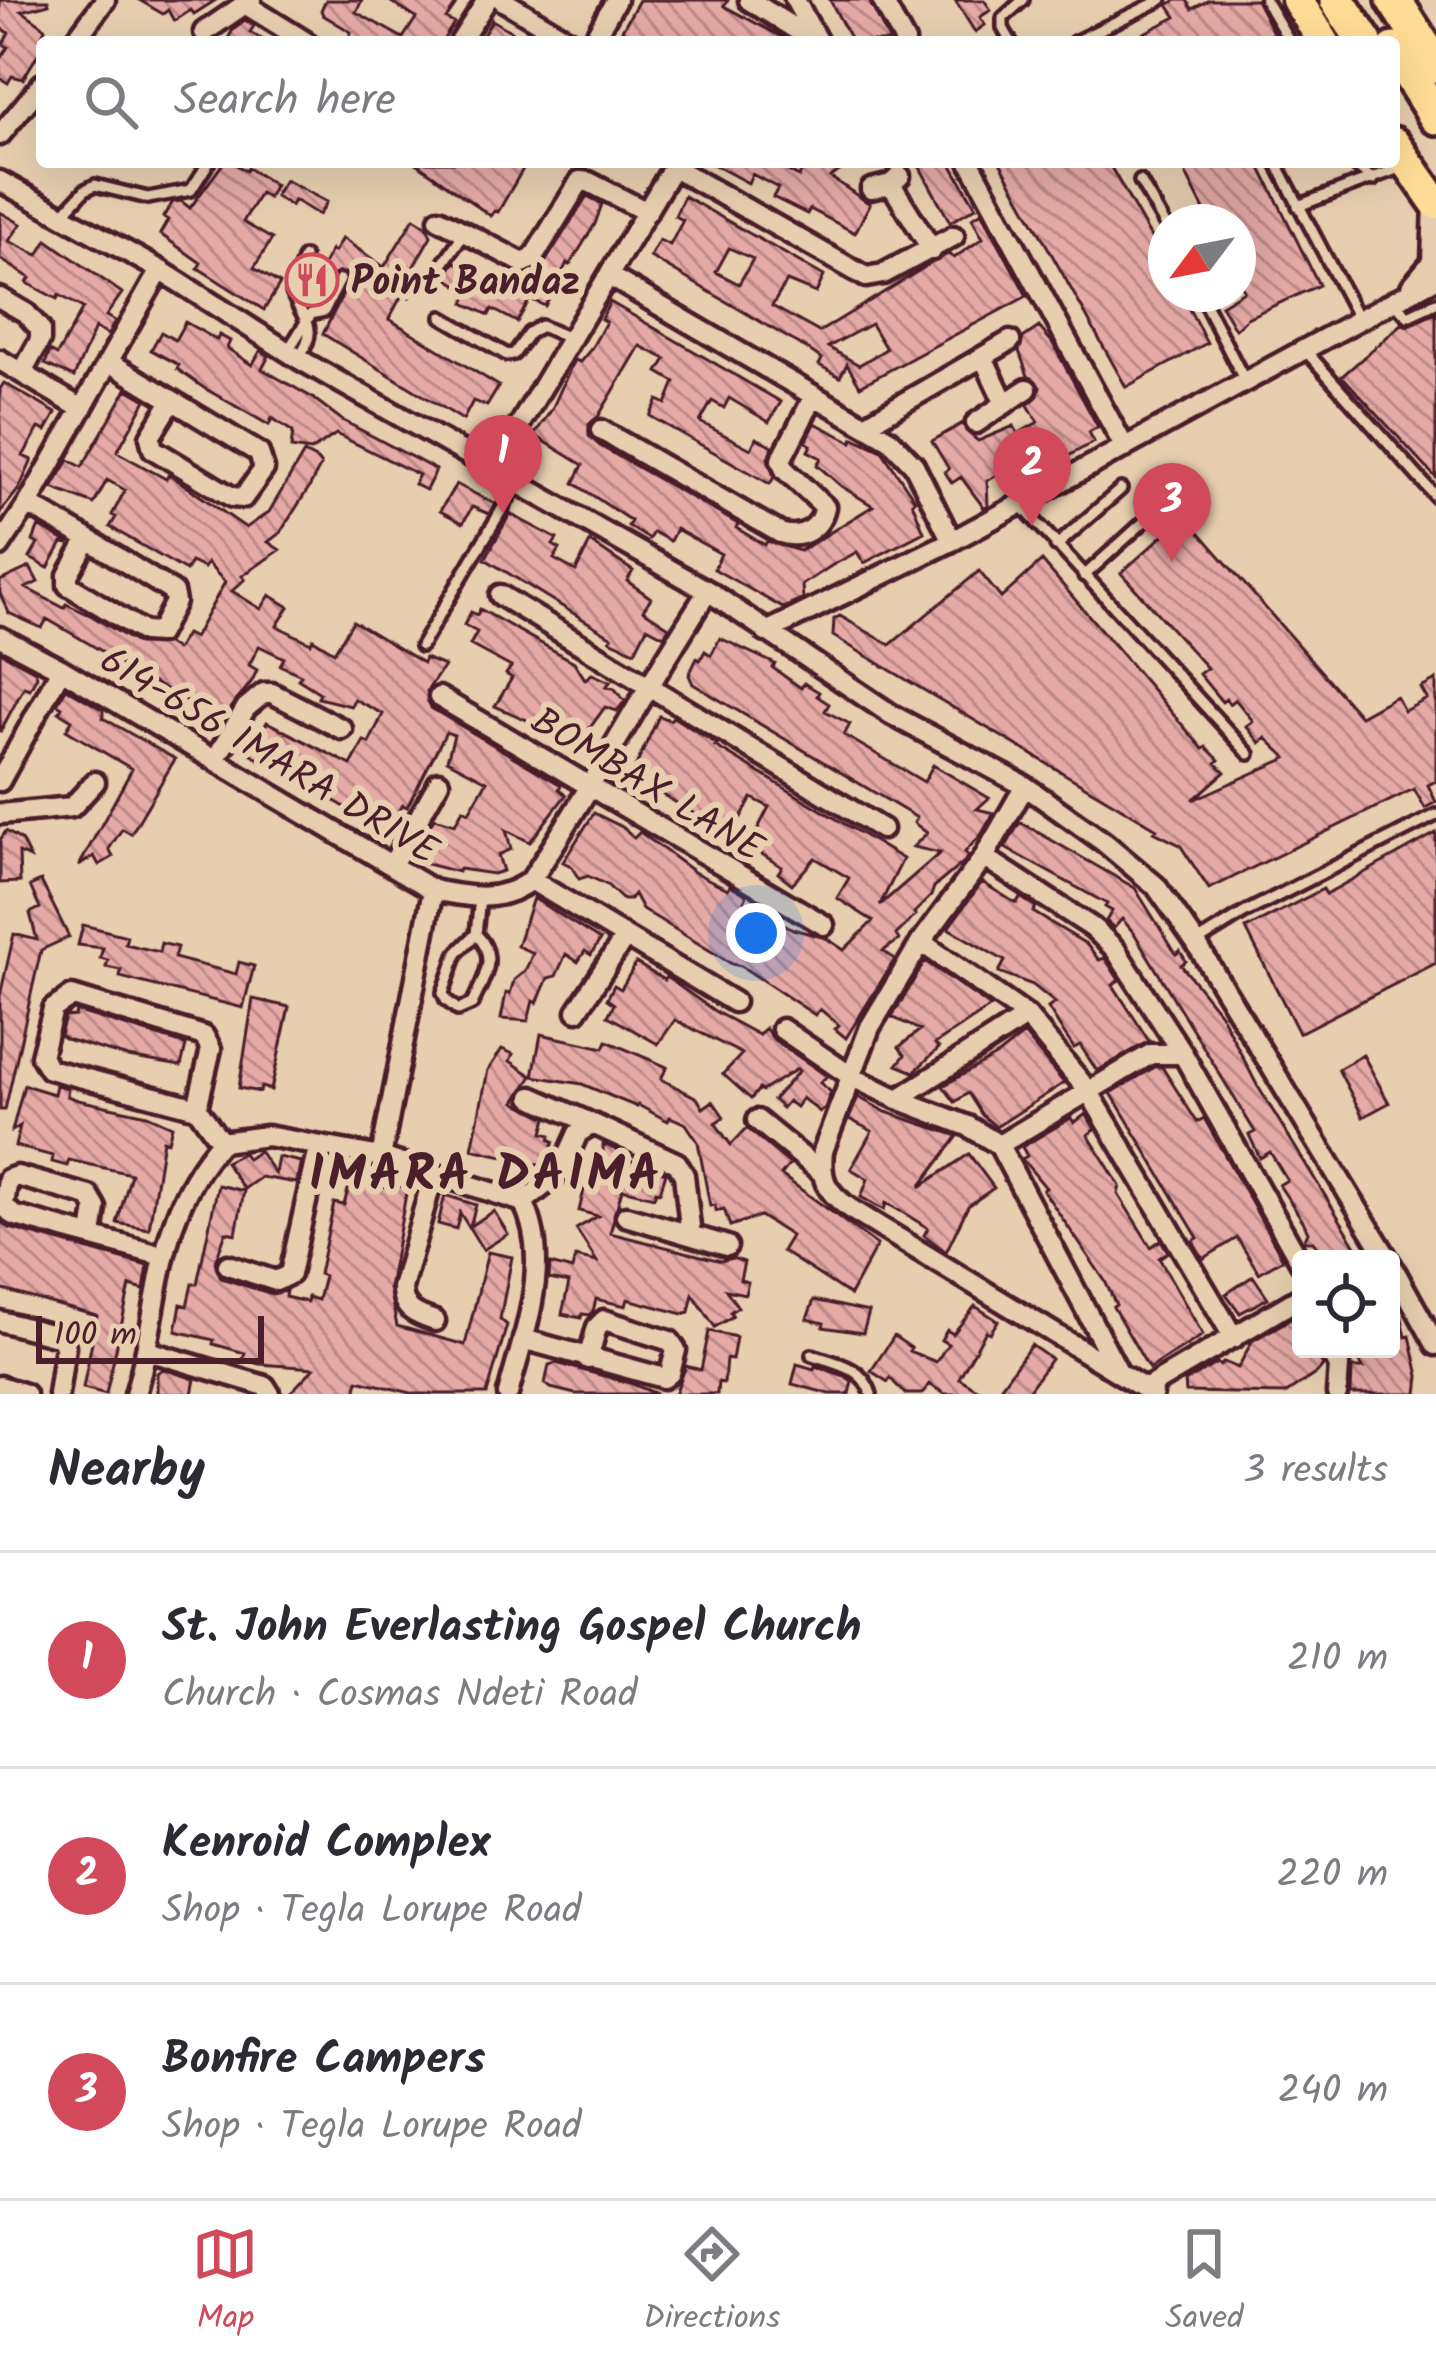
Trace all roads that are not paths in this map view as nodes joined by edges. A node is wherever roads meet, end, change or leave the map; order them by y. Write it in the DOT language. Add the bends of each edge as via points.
graph roads {
  1 [pos="105,0"];
  2 [pos="487,0"];
  3 [pos="502,0"];
  4 [pos="616,0"];
  5 [pos="749,0"];
  6 [pos="795,0"];
  7 [pos="882,0"];
  8 [pos="1023,0"];
  9 [pos="1161,0"];
  10 [pos="1264,0"];
  11 [pos="1297,0"];
  12 [pos="1336,0"];
  13 [pos="1364,0"];
  14 [pos="1394,0"];
  15 [pos="248,2"];
  16 [pos="204,32"];
  17 [pos="78,36"];
  18 [pos="297,36"];
  19 [pos="464,36"];
  20 [pos="562,36"];
  21 [pos="595,36"];
  22 [pos="807,36"];
  23 [pos="814,36"];
  24 [pos="902,36"];
  25 [pos="1008,36"];
  26 [pos="1086,36"];
  27 [pos="1286,36"];
  28 [pos="1320,36"];
  29 [pos="1361,36"];
  30 [pos="1385,36"];
  31 [pos="1400,60"];
  32 [pos="1436,65"];
  33 [pos="36,91"];
  34 [pos="1400,93"];
  35 [pos="1436,117"];
  36 [pos="0,135"];
  37 [pos="1436,140"];
  38 [pos="1402,154"];
  39 [pos="205,168"];
  40 [pos="672,168"];
  41 [pos="681,168"];
  42 [pos="973,168"];
  43 [pos="1279,168"];
  44 [pos="1358,168"];
  45 [pos="1386,168"];
  46 [pos="1373,180"];
  47 [pos="0,181"];
  48 [pos="1140,181"];
  49 [pos="887,183"];
  50 [pos="1435,202"];
  51 [pos="1153,204"];
  52 [pos="1298,206"];
  53 [pos="647,212"];
  54 [pos="62,216"];
  55 [pos="440,219"];
  56 [pos="464,233"];
  57 [pos="954,236"];
  58 [pos="932,250"];
  59 [pos="304,257"];
  60 [pos="160,270"];
  61 [pos="609,276"];
  62 [pos="1436,278"];
  63 [pos="340,280"];
  64 [pos="430,281"];
  65 [pos="1400,296"];
  66 [pos="0,298"];
  67 [pos="1436,303"];
  68 [pos="1209,312"];
  69 [pos="442,317"];
  70 [pos="307,319"];
  71 [pos="1359,320"];
  72 [pos="571,338"];
  73 [pos="1010,341"];
  74 [pos="1304,350"];
  75 [pos="293,355"];
  76 [pos="983,357"];
  77 [pos="0,360"];
  78 [pos="110,362"];
  79 [pos="22,373"];
  80 [pos="1246,382"];
  81 [pos="1027,389"];
  82 [pos="814,397"];
  83 [pos="172,400"];
  84 [pos="1005,404"];
  85 [pos="82,409"];
  86 [pos="976,423"];
  87 [pos="865,425"];
  88 [pos="601,430"];
  89 [pos="1124,448"];
  90 [pos="494,469"];
  91 [pos="518,482"];
  92 [pos="1121,489"];
  93 [pos="1436,497"];
  94 [pos="1019,502"];
  95 [pos="28,504"];
  96 [pos="1148,519"];
  97 [pos="88,538"];
  98 [pos="952,541"];
  99 [pos="1056,545"];
  100 [pos="0,546"];
  101 [pos="1084,576"];
  102 [pos="708,591"];
  103 [pos="500,595"];
  104 [pos="766,632"];
  105 [pos="0,637"];
  106 [pos="421,646"];
  107 [pos="62,669"];
  108 [pos="646,686"];
  109 [pos="439,697"];
  110 [pos="342,729"];
  111 [pos="1249,754"];
  112 [pos="215,760"];
  113 [pos="0,781"];
  114 [pos="440,782"];
  115 [pos="1024,787"];
  116 [pos="91,788"];
  117 [pos="592,788"];
  118 [pos="0,814"];
  119 [pos="1436,815"];
  120 [pos="883,829"];
  121 [pos="984,857"];
  122 [pos="392,866"];
  123 [pos="531,880"];
  124 [pos="433,890"];
  125 [pos="480,898"];
  126 [pos="824,925"];
  127 [pos="476,934"];
  128 [pos="625,937"];
  129 [pos="921,942"];
  130 [pos="1196,943"];
  131 [pos="734,1002"];
  132 [pos="578,1011"];
  133 [pos="1027,1016"];
  134 [pos="782,1029"];
  135 [pos="1183,1054"];
  136 [pos="852,1077"];
  137 [pos="1089,1092"];
  138 [pos="532,1097"];
  139 [pos="898,1099"];
  140 [pos="197,1108"];
  141 [pos="757,1120"];
  142 [pos="593,1124"];
  143 [pos="221,1142"];
  144 [pos="999,1145"];
  145 [pos="318,1148"];
  146 [pos="381,1157"];
  147 [pos="821,1172"];
  148 [pos="434,1173"];
  149 [pos="523,1202"];
  150 [pos="626,1216"];
  151 [pos="691,1234"];
  152 [pos="92,1235"];
  153 [pos="727,1246"];
  154 [pos="1294,1250"];
  155 [pos="1383,1250"];
  156 [pos="163,1256"];
  157 [pos="228,1264"];
  158 [pos="1400,1280"];
  159 [pos="1292,1305"];
  160 [pos="0,1321"];
  161 [pos="435,1321"];
  162 [pos="1234,1338"];
  163 [pos="523,1339"];
  164 [pos="1436,1345"];
  165 [pos="148,1351"];
  166 [pos="812,1354"];
  167 [pos="1335,1358"];
  168 [pos="588,1359"];
  169 [pos="1119,1373"];
  170 [pos="0,1386"];
  171 [pos="1149,1392"];
  172 [pos="25,1394"];
  173 [pos="58,1394"];
  174 [pos="135,1394"];
  175 [pos="270,1394"];
  176 [pos="508,1394"];
  177 [pos="871,1394"];
  178 [pos="1337,1394"];
  1 -- 17 [label="street"];
  2 -- 19 [label="street"];
  3 -- 20 [label="street"];
  4 -- 21 [label="street"];
  5 -- 22 [label="street"];
  6 -- 23 [label="street"];
  7 -- 24 [label="street"];
  8 -- 25 [label="lane" via="1004,18"];
  9 -- 26 [label="lane"];
  10 -- 27 [label="lane"];
  11 -- 28 [label="highway"];
  12 -- 29 [label="highway"];
  13 -- 30 [label="highway"];
  14 -- 32 [label="highway"];
  15 -- 16 [label="street"];
  15 -- 18 [label="street"];
  31 -- 35 [label="highway"];
  33 -- 36 [label="street"];
  34 -- 37 [label="highway"];
  38 -- 50 [label="highway"];
  39 -- 54 [label="lane" via="191,190 148,198 94,185"];
  40 -- 53 [label="street"];
  41 -- 58 [label="street" via="866,278"];
  42 -- 89 [label="street"];
  43 -- 52 [label="lane"];
  44 -- 46 [label="lane"];
  45 -- 46 [label="lane"];
  46 -- 52 [label="lane"];
  47 -- 54 [label="street"];
  48 -- 51 [label="lane"];
  49 -- 58 [label="street"];
  50 -- 65 [label="street" via="1432,262"];
  52 -- 71 [label="lane"];
  53 -- 56 [label="street" via="584,180 528,262"];
  53 -- 61 [label="street"];
  54 -- 60 [label="street"];
  55 -- 56 [label="street"];
  56 -- 64 [label="lane"];
  57 -- 58 [label="street"];
  59 -- 70 [label="lane" via="292,292"];
  60 -- 75 [label="street"];
  60 -- 78 [label="street"];
  61 -- 72 [label="street"];
  61 -- 82 [label="street"];
  62 -- 65 [label="street"];
  63 -- 70 [label="lane" via="322,313"];
  65 -- 67 [label="lane" via="1408,316"];
  65 -- 71 [label="street"];
  66 -- 79 [label="street" via="40,328"];
  68 -- 80 [label="lane"];
  69 -- 72 [label="lane" via="507,355 541,326"];
  70 -- 75 [label="lane" via="311,339"];
  71 -- 74 [label="street"];
  72 -- 90 [label="street"];
  73 -- 76 [label="street"];
  74 -- 80 [label="street"];
  74 -- 93 [label="lane"];
  75 -- 90 [label="street"];
  76 -- 84 [label="street"];
  76 -- 87 [label="street"];
  77 -- 79 [label="street"];
  78 -- 83 [label="street"];
  78 -- 85 [label="street"];
  79 -- 85 [label="street"];
  80 -- 89 [label="street"];
  81 -- 84 [label="street"];
  82 -- 87 [label="street"];
  82 -- 88 [label="street" via="781,460 825,507 799,536 780,533"];
  83 -- 83 [label="street" via="260,453 264,469 243,498 153,449 150,437"];
  84 -- 86 [label="street"];
  85 -- 95 [label="street"];
  87 -- 98 [label="street" via="914,465"];
  89 -- 94 [label="street"];
  90 -- 91 [label="street"];
  91 -- 102 [label="street"];
  91 -- 106 [label="lane"];
  92 -- 99 [label="lane"];
  94 -- 98 [label="street"];
  94 -- 99 [label="lane"];
  95 -- 97 [label="street"];
  95 -- 100 [label="street"];
  96 -- 101 [label="lane"];
  97 -- 97 [label="street" via="68,585 155,636 173,592"];
  98 -- 104 [label="street"];
  99 -- 101 [label="lane"];
  101 -- 111 [label="lane"];
  102 -- 104 [label="street"];
  102 -- 108 [label="street"];
  103 -- 108 [label="street"];
  104 -- 115 [label="street" via="892,715"];
  105 -- 107 [label="street, 614-656 IMARA DRIVE"];
  107 -- 112 [label="street, 614-656 IMARA DRIVE"];
  107 -- 113 [label="street"];
  108 -- 117 [label="street"];
  108 -- 120 [label="street"];
  109 -- 117 [label="street, BOMBAX LANE"];
  110 -- 112 [label="street" via="264,693 246,707"];
  112 -- 122 [label="street, 614-656 IMARA DRIVE"];
  114 -- 122 [label="street"];
  115 -- 121 [label="street"];
  115 -- 130 [label="street" via="1146,875"];
  116 -- 118 [label="street" via="72,807"];
  117 -- 123 [label="street"];
  117 -- 126 [label="street, BOMBAX LANE"];
  119 -- 130 [label="lane"];
  121 -- 129 [label="street"];
  121 -- 135 [label="street" via="1107,939"];
  122 -- 124 [label="street, 614-656 IMARA DRIVE"];
  123 -- 125 [label="street, 614-656 IMARA DRIVE"];
  123 -- 128 [label="street"];
  124 -- 125 [label="street, 614-656 IMARA DRIVE"];
  124 -- 146 [label="street"];
  125 -- 127 [label="lane"];
  127 -- 127 [label="lane" via="457,953 443,992 458,1010 472,1004 490,964"];
  128 -- 131 [label="street"];
  128 -- 132 [label="street"];
  129 -- 133 [label="street"];
  129 -- 136 [label="street" via="870,1027"];
  130 -- 155 [label="street"];
  133 -- 137 [label="street"];
  133 -- 139 [label="street"];
  134 -- 136 [label="street"];
  135 -- 137 [label="street" via="1151,1054"];
  135 -- 154 [label="street"];
  136 -- 139 [label="street"];
  136 -- 147 [label="street"];
  137 -- 144 [label="street"];
  137 -- 162 [label="street"];
  138 -- 142 [label="street"];
  139 -- 144 [label="street"];
  140 -- 140 [label="street" via="44,1065 53,1009 77,998 204,1036 211,1048"];
  140 -- 143 [label="street"];
  141 -- 147 [label="street"];
  142 -- 149 [label="street" via="578,1132 560,1173"];
  142 -- 151 [label="street" via="677,1163"];
  143 -- 145 [label="street" via="267,1136"];
  143 -- 156 [label="street" via="176,1207"];
  144 -- 169 [label="street"];
  145 -- 146 [label="street"];
  145 -- 157 [label="street" via="290,1274 276,1280"];
  146 -- 148 [label="street"];
  147 -- 169 [label="street" via="828,1191 850,1208"];
  148 -- 149 [label="street"];
  148 -- 161 [label="street" via="402,1299"];
  149 -- 163 [label="street" via="538,1257"];
  150 -- 151 [label="street"];
  151 -- 153 [label="street"];
  152 -- 152 [label="street" via="96,1208 89,1196 8,1179 4,1205 13,1215"];
  152 -- 156 [label="street"];
  156 -- 165 [label="street"];
  158 -- 164 [label="street"];
  159 -- 162 [label="street"];
  160 -- 173 [label="street" via="61,1337"];
  162 -- 171 [label="street"];
  163 -- 168 [label="street"];
  163 -- 176 [label="street"];
  165 -- 174 [label="street"];
  165 -- 175 [label="street"];
  166 -- 177 [label="lane" via="855,1370"];
  167 -- 178 [label="street"];
  168 -- 168 [label="street" via="604,1320 670,1341 676,1351 664,1378"];
  169 -- 171 [label="street"];
  170 -- 172 [label="street"];
}
